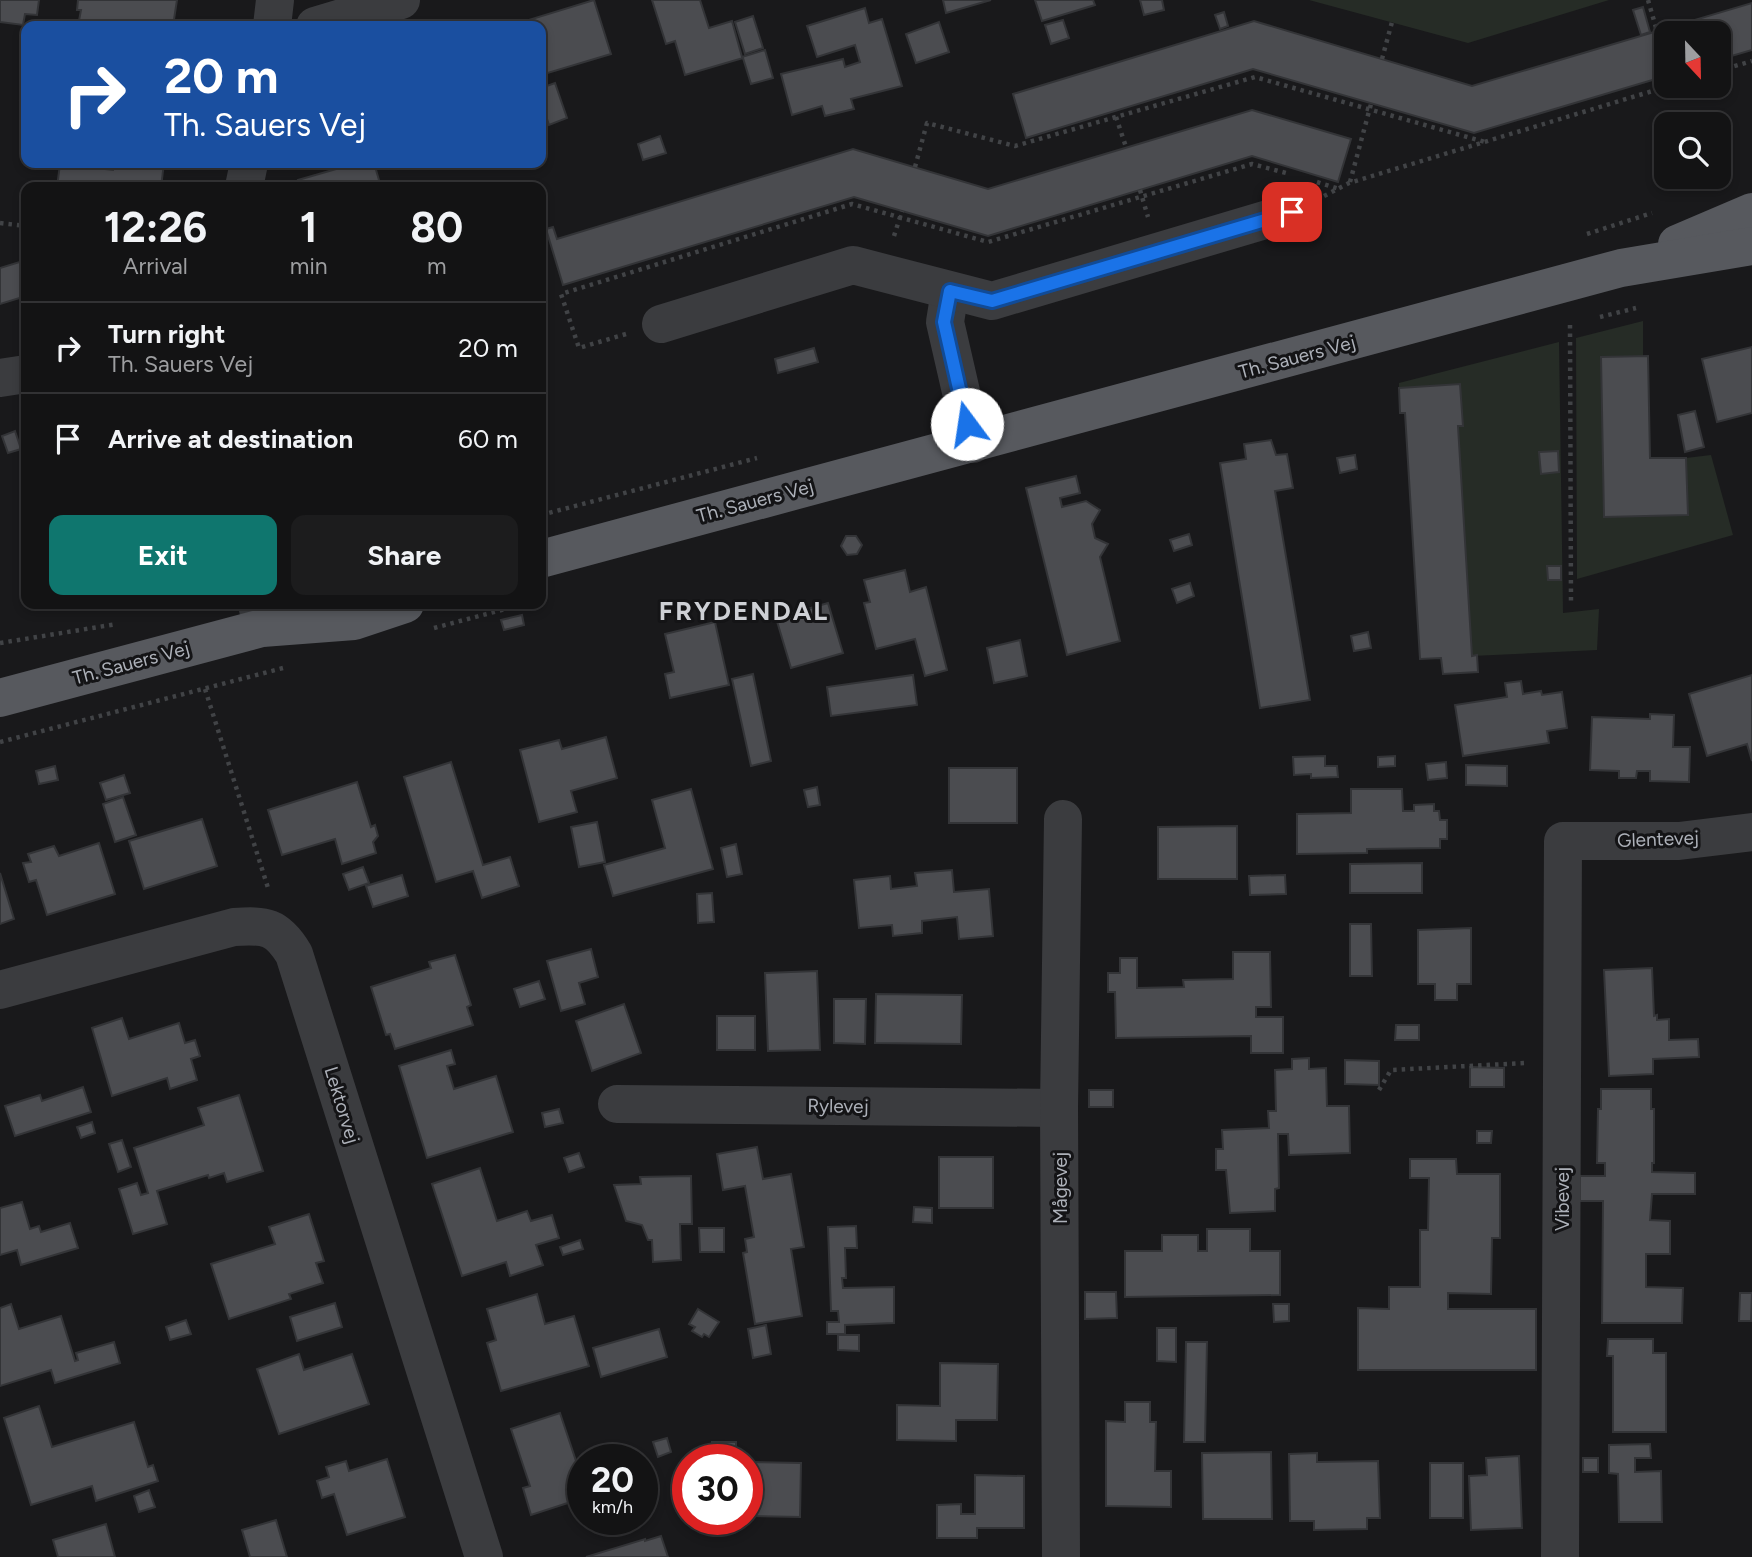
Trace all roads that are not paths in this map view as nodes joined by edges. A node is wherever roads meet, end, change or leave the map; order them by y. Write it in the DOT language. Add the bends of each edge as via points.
graph roads {
  1 [pos="275,0"];
  2 [pos="401,0"];
  3 [pos="273,21"];
  4 [pos="332,21"];
  5 [pos="1292,212"];
  6 [pos="1752,212"];
  7 [pos="1752,246"];
  8 [pos="1621,268"];
  9 [pos="950,291"];
  10 [pos="660,324"];
  11 [pos="21,374"];
  12 [pos="0,378"];
  13 [pos="972,444"];
  14 [pos="579,547"];
  15 [pos="546,551"];
  16 [pos="546,557"];
  17 [pos="287,609"];
  18 [pos="390,609"];
  19 [pos="259,616"];
  20 [pos="0,698"];
  21 [pos="1063,819"];
  22 [pos="1752,832"];
  23 [pos="1563,841"];
  24 [pos="0,990"];
  25 [pos="617,1104"];
  26 [pos="1059,1108"];
  27 [pos="484,1557"];
  28 [pos="1061,1557"];
  29 [pos="1560,1557"];
  1 -- 3 [label="street"];
  2 -- 4 [label="street"];
  5 -- 9 [label="street" via="992,301"];
  6 -- 8 [label="main road, Th. Sauers Vej"];
  7 -- 8 [label="main road, Th. Sauers Vej"];
  8 -- 13 [label="main road, Th. Sauers Vej"];
  9 -- 10 [label="street" via="853,265"];
  9 -- 13 [label="street" via="944,322"];
  11 -- 12 [label="street"];
  13 -- 14 [label="main road, Th. Sauers Vej"];
  14 -- 15 [label="main road, Th. Sauers Vej"];
  14 -- 16 [label="main road, Th. Sauers Vej"];
  17 -- 19 [label="main road, Th. Sauers Vej"];
  18 -- 19 [label="main road, Th. Sauers Vej" via="354,621"];
  19 -- 20 [label="main road, Th. Sauers Vej" via="192,647"];
  21 -- 26 [label="street, Mågevej"];
  22 -- 23 [label="street, Glentevej" via="1679,841"];
  23 -- 29 [label="street, Vibevej"];
  24 -- 27 [label="street, Lektorvej" via="234,927 259,925 282,935 294,954"];
  25 -- 26 [label="street, Rylevej"];
  26 -- 28 [label="street, Mågevej"];
}
